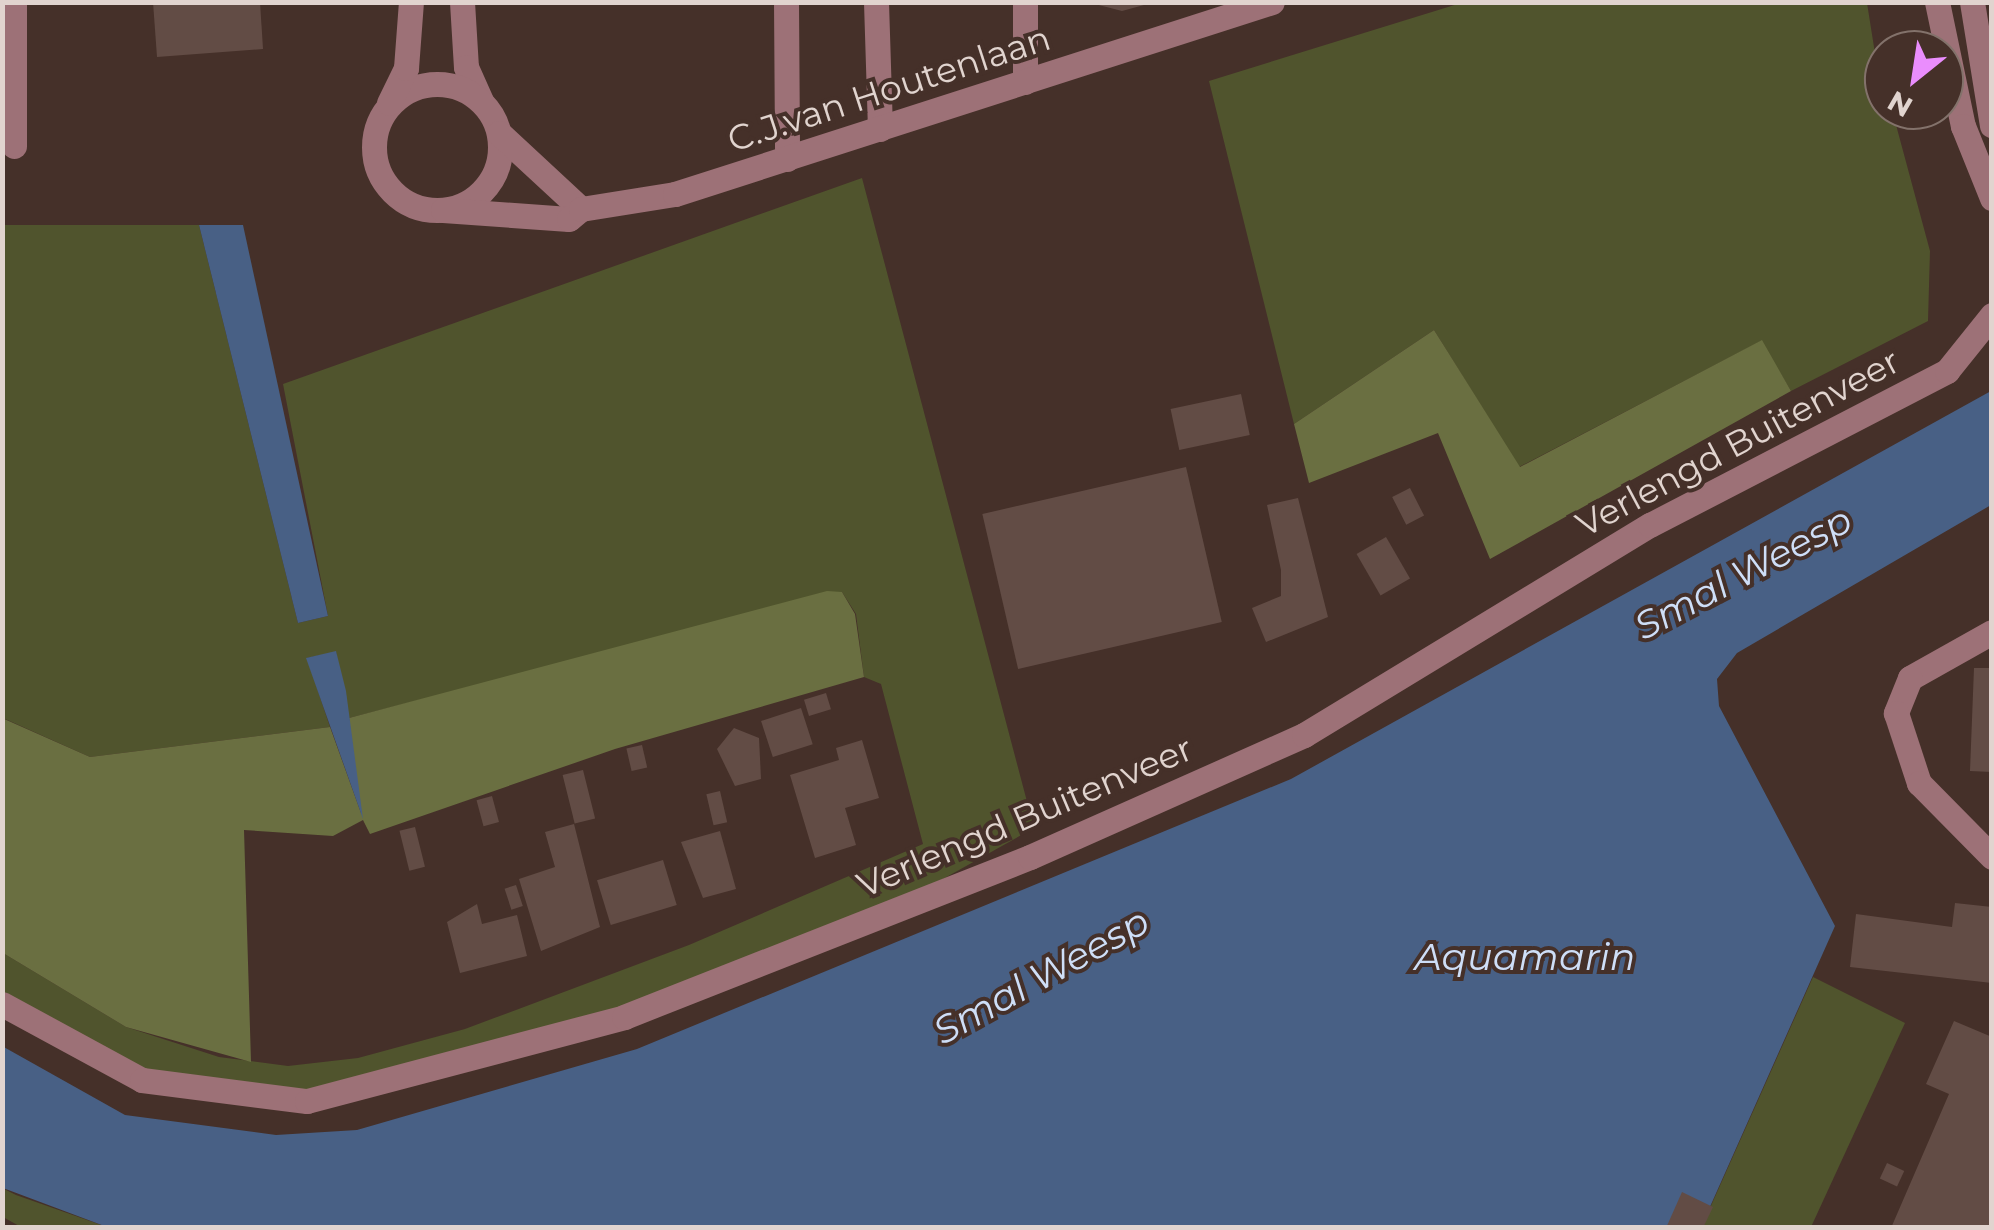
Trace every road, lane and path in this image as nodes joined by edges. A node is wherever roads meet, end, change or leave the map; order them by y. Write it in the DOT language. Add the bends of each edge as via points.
graph roads {
  1 [pos="14,2"];
  2 [pos="411,2"];
  3 [pos="462,2"];
  4 [pos="786,2"];
  5 [pos="876,2"];
  6 [pos="1024,2"];
  7 [pos="1272,2"];
  8 [pos="1937,2"];
  9 [pos="1972,2"];
  10 [pos="1025,82"];
  11 [pos="481,102"];
  12 [pos="386,110"];
  13 [pos="1992,125"];
  14 [pos="880,128"];
  15 [pos="498,132"];
  16 [pos="14,146"];
  17 [pos="787,159"];
  18 [pos="1992,198"];
  19 [pos="581,209"];
  20 [pos="443,210"];
  21 [pos="1992,314"];
  22 [pos="1992,632"];
  23 [pos="1992,857"];
  24 [pos="2,1004"];
  1 -- 16 [label="street"];
  2 -- 12 [label="street" via="406,68"];
  3 -- 11 [label="street" via="466,67"];
  4 -- 17 [label="street"];
  5 -- 14 [label="street"];
  6 -- 10 [label="street"];
  7 -- 10 [label="street, C.J.van Houtenlaan"];
  8 -- 18 [label="street" via="1963,126"];
  9 -- 13 [label="street"];
  10 -- 14 [label="street, C.J.van Houtenlaan"];
  11 -- 12 [label="street" via="431,84"];
  11 -- 15 [label="street"];
  12 -- 20 [label="street" via="374,144 382,178 408,203"];
  14 -- 17 [label="street, C.J.van Houtenlaan"];
  15 -- 19 [label="street"];
  15 -- 20 [label="street" via="488,184"];
  17 -- 19 [label="street, C.J.van Houtenlaan" via="675,194"];
  19 -- 20 [label="street, C.J.van Houtenlaan" via="568,220"];
  21 -- 24 [label="street, Verlengd Buitenveer" via="1948,371 1650,525 1304,735 1030,857 624,1016 307,1101 142,1080"];
  22 -- 23 [label="street" via="1910,678 1896,712 1920,783"];
}
